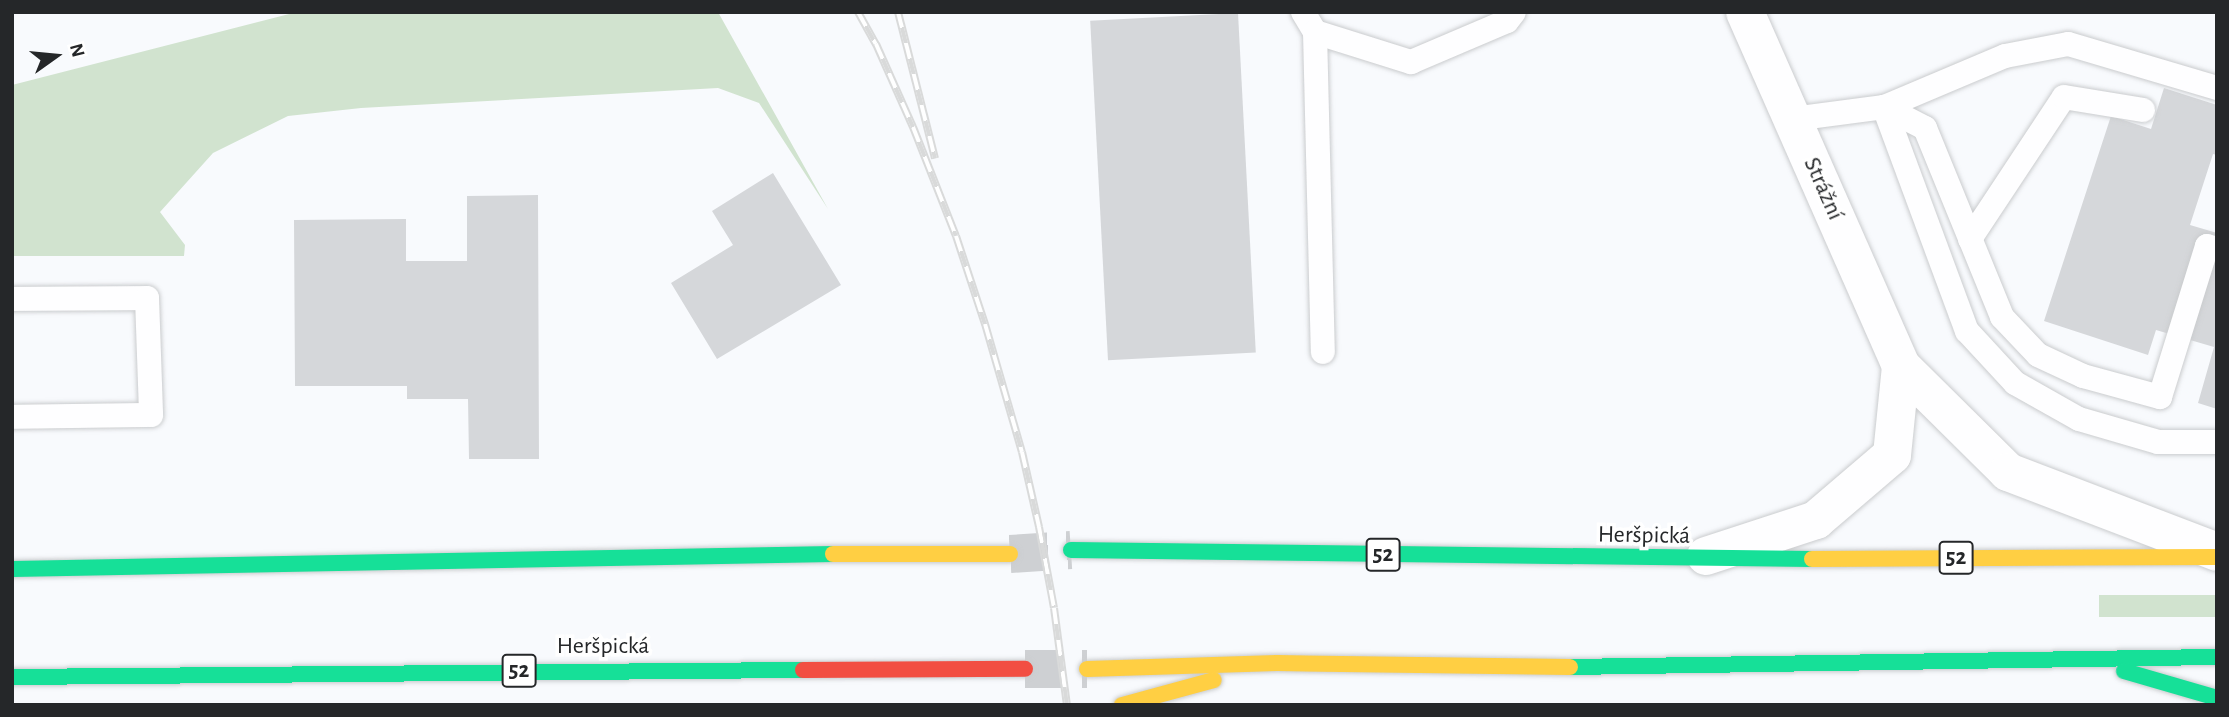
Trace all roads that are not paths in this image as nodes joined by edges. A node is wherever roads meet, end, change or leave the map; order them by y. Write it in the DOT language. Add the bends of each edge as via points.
graph roads {
  1 [pos="1514,12"];
  2 [pos="1745,12"];
  3 [pos="1309,22"];
  4 [pos="2217,88"];
  5 [pos="1884,107"];
  6 [pos="2143,110"];
  7 [pos="1793,119"];
  8 [pos="1970,239"];
  9 [pos="2217,248"];
  10 [pos="12,299"];
  11 [pos="1323,352"];
  12 [pos="1900,366"];
  13 [pos="12,417"];
  14 [pos="2217,442"];
  15 [pos="1071,550"];
  16 [pos="2217,552"];
  17 [pos="1010,554"];
  18 [pos="2217,558"];
  19 [pos="1695,559"];
  20 [pos="12,569"];
  21 [pos="2217,657"];
  22 [pos="2089,660"];
  23 [pos="1277,663"];
  24 [pos="1087,668"];
  25 [pos="1025,669"];
  26 [pos="12,677"];
  27 [pos="2217,698"];
  28 [pos="1122,705"];
  1 -- 3 [label="lane" via="1507,21 1411,62"];
  2 -- 7 [label="street, Strážní"];
  3 -- 11 [label="lane"];
  4 -- 5 [label="lane" via="2068,44 2006,56"];
  5 -- 7 [label="lane"];
  5 -- 8 [label="lane" via="1925,128"];
  5 -- 14 [label="lane" via="1967,331 2015,383 2092,423 2158,442"];
  6 -- 8 [label="lane" via="2064,97"];
  7 -- 12 [label="street, Strážní"];
  8 -- 9 [label="lane" via="2002,317 2038,355 2083,376 2160,397 2207,246"];
  10 -- 13 [label="lane" via="146,298 152,415"];
  12 -- 16 [label="street, Strážní" via="2008,472"];
  12 -- 19 [label="street, Strážní" via="1892,454 1816,520"];
  15 -- 19 [label="main road, Heršpická / 52"];
  17 -- 20 [label="main road"];
  18 -- 19 [label="main road, Heršpická / 52"];
  21 -- 22 [label="main road"];
  22 -- 23 [label="main road" via="1653,668"];
  22 -- 27 [label="main road"];
  23 -- 24 [label="main road"];
  23 -- 28 [label="main road"];
  25 -- 26 [label="main road, Heršpická / 52"];
}
